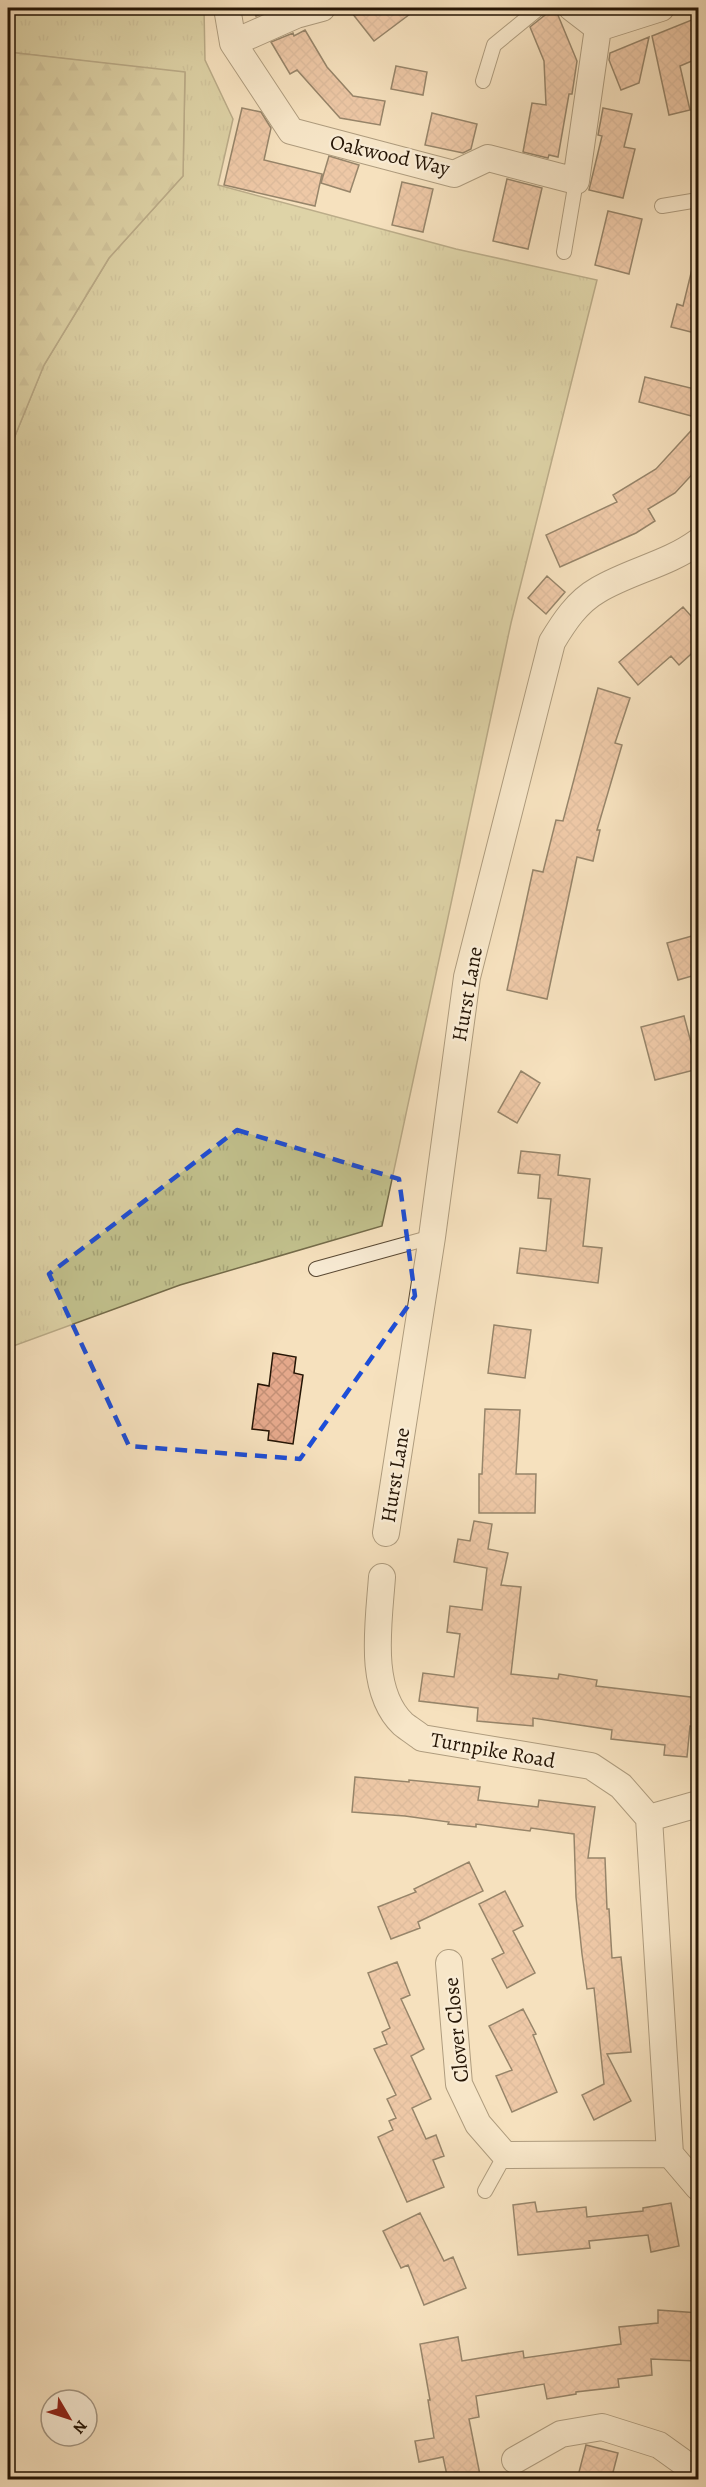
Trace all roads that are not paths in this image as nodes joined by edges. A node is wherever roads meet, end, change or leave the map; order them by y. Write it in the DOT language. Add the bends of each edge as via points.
graph roads {
  1 [pos="322,8"];
  2 [pos="538,8"];
  3 [pos="572,8"];
  4 [pos="661,8"];
  5 [pos="228,9"];
  6 [pos="598,28"];
  7 [pos="233,42"];
  8 [pos="483,81"];
  9 [pos="576,181"];
  10 [pos="699,201"];
  11 [pos="662,206"];
  12 [pos="564,252"];
  13 [pos="699,542"];
  14 [pos="432,1237"];
  15 [pos="316,1269"];
  16 [pos="386,1533"];
  17 [pos="382,1577"];
  18 [pos="699,1804"];
  19 [pos="649,1818"];
  20 [pos="449,1963"];
  21 [pos="670,2154"];
  22 [pos="505,2156"];
  23 [pos="699,2187"];
  24 [pos="485,2190"];
  25 [pos="515,2460"];
  26 [pos="699,2474"];
  1 -- 7 [label="street"];
  2 -- 8 [label="lane" via="494,45"];
  3 -- 6 [label="street"];
  4 -- 6 [label="street"];
  5 -- 7 [label="street, Oakwood Way"];
  6 -- 9 [label="street"];
  7 -- 9 [label="street, Oakwood Way" via="291,131 454,174 488,158"];
  9 -- 12 [label="lane"];
  10 -- 11 [label="lane"];
  13 -- 14 [label="street, Hurst Lane" via="682,554 597,590 567,618 552,642 467,977"];
  14 -- 15 [label="lane"];
  14 -- 16 [label="street, Hurst Lane"];
  17 -- 19 [label="street, Turnpike Road" via="377,1658 384,1693 402,1723 422,1738 591,1766 621,1786"];
  18 -- 19 [label="street"];
  19 -- 21 [label="street"];
  20 -- 22 [label="street, Clover Close" via="459,2084 478,2124"];
  21 -- 22 [label="street"];
  21 -- 23 [label="street"];
  22 -- 24 [label="lane"];
  25 -- 26 [label="street" via="561,2434 602,2427 659,2445"];
}
